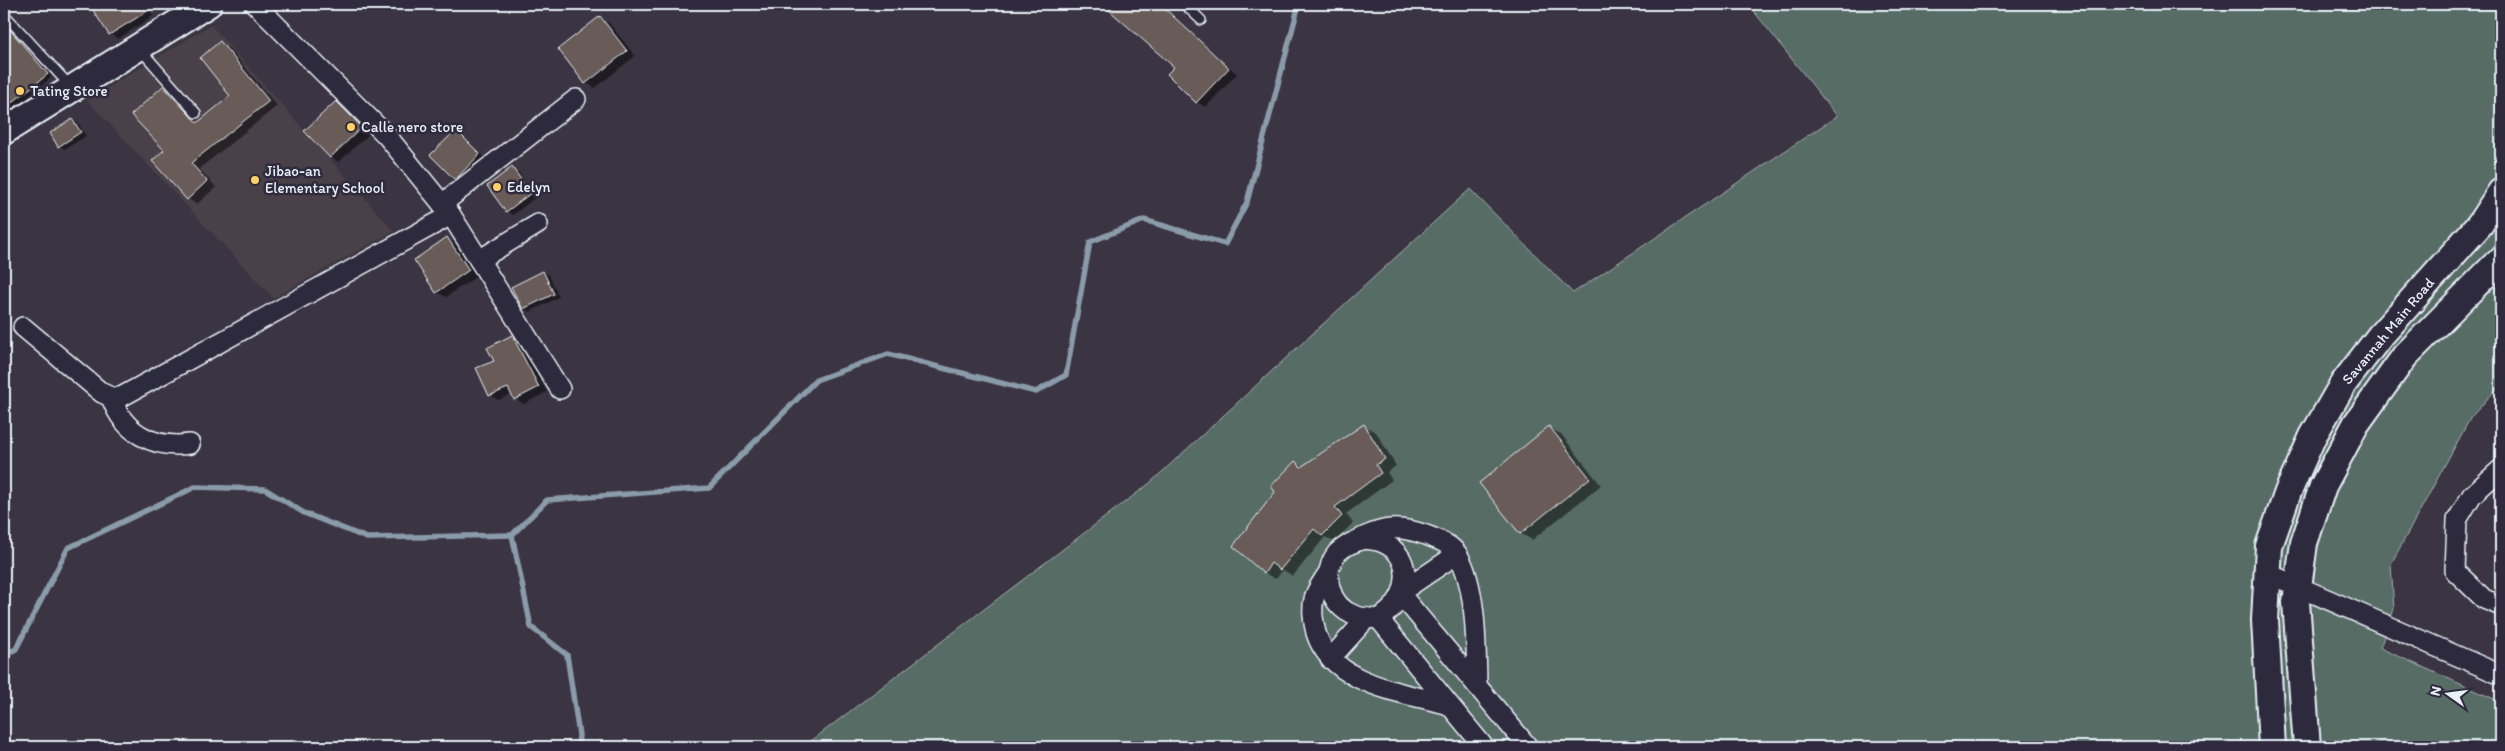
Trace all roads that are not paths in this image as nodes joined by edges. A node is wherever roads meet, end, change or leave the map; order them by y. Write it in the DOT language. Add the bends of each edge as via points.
graph roads {
  1 [pos="208,4"];
  2 [pos="256,4"];
  3 [pos="1184,4"];
  4 [pos="4,14"];
  5 [pos="1201,20"];
  6 [pos="139,47"];
  7 [pos="72,89"];
  8 [pos="576,99"];
  9 [pos="196,113"];
  10 [pos="4,131"];
  11 [pos="2501,192"];
  12 [pos="447,209"];
  13 [pos="538,224"];
  14 [pos="2501,259"];
  15 [pos="479,260"];
  16 [pos="23,327"];
  17 [pos="560,389"];
  18 [pos="111,397"];
  19 [pos="190,444"];
  20 [pos="2501,469"];
  21 [pos="1349,544"];
  22 [pos="1457,554"];
  23 [pos="1329,571"];
  24 [pos="2267,573"];
  25 [pos="2298,585"];
  26 [pos="1403,593"];
  27 [pos="2501,606"];
  28 [pos="1373,618"];
  29 [pos="1330,659"];
  30 [pos="2501,675"];
  31 [pos="1477,684"];
  32 [pos="1449,705"];
  33 [pos="1520,744"];
  34 [pos="1484,747"];
  35 [pos="2272,747"];
  36 [pos="2307,747"];
  1 -- 6 [label="street"];
  2 -- 12 [label="street" via="388,136"];
  3 -- 5 [label="lane"];
  4 -- 7 [label="lane"];
  6 -- 7 [label="street"];
  6 -- 9 [label="lane"];
  7 -- 10 [label="street"];
  8 -- 12 [label="street"];
  11 -- 24 [label="street, Savannah Main Road" via="2480,224 2380,336 2343,384 2313,436 2288,492 2269,546"];
  12 -- 15 [label="street"];
  12 -- 18 [label="street" via="121,397"];
  13 -- 15 [label="street"];
  14 -- 25 [label="street, Savannah Main Road" via="2405,356 2356,424 2323,486 2304,543"];
  15 -- 17 [label="street"];
  16 -- 18 [label="street"];
  18 -- 19 [label="street" via="116,413 143,438 174,446"];
  20 -- 27 [label="street" via="2472,495 2457,520 2454,571 2484,599"];
  21 -- 22 [label="street" via="1379,529 1408,529 1441,540"];
  21 -- 23 [label="street" via="1337,554"];
  21 -- 26 [label="street" via="1365,539 1381,542 1396,552 1406,574"];
  22 -- 26 [label="street"];
  22 -- 31 [label="street" via="1467,580 1476,633"];
  23 -- 28 [label="street" via="1329,586 1336,603 1353,615"];
  23 -- 29 [label="street" via="1314,598 1312,619 1320,644"];
  24 -- 25 [label="street"];
  24 -- 35 [label="street, Savannah Main Road" via="2265,620"];
  25 -- 30 [label="street"];
  25 -- 36 [label="street, Savannah Main Road" via="2296,602"];
  26 -- 28 [label="street" via="1395,606"];
  26 -- 31 [label="street"];
  28 -- 29 [label="street"];
  28 -- 32 [label="street"];
  29 -- 32 [label="street" via="1358,678"];
  31 -- 33 [label="street"];
  32 -- 34 [label="street"];
}
